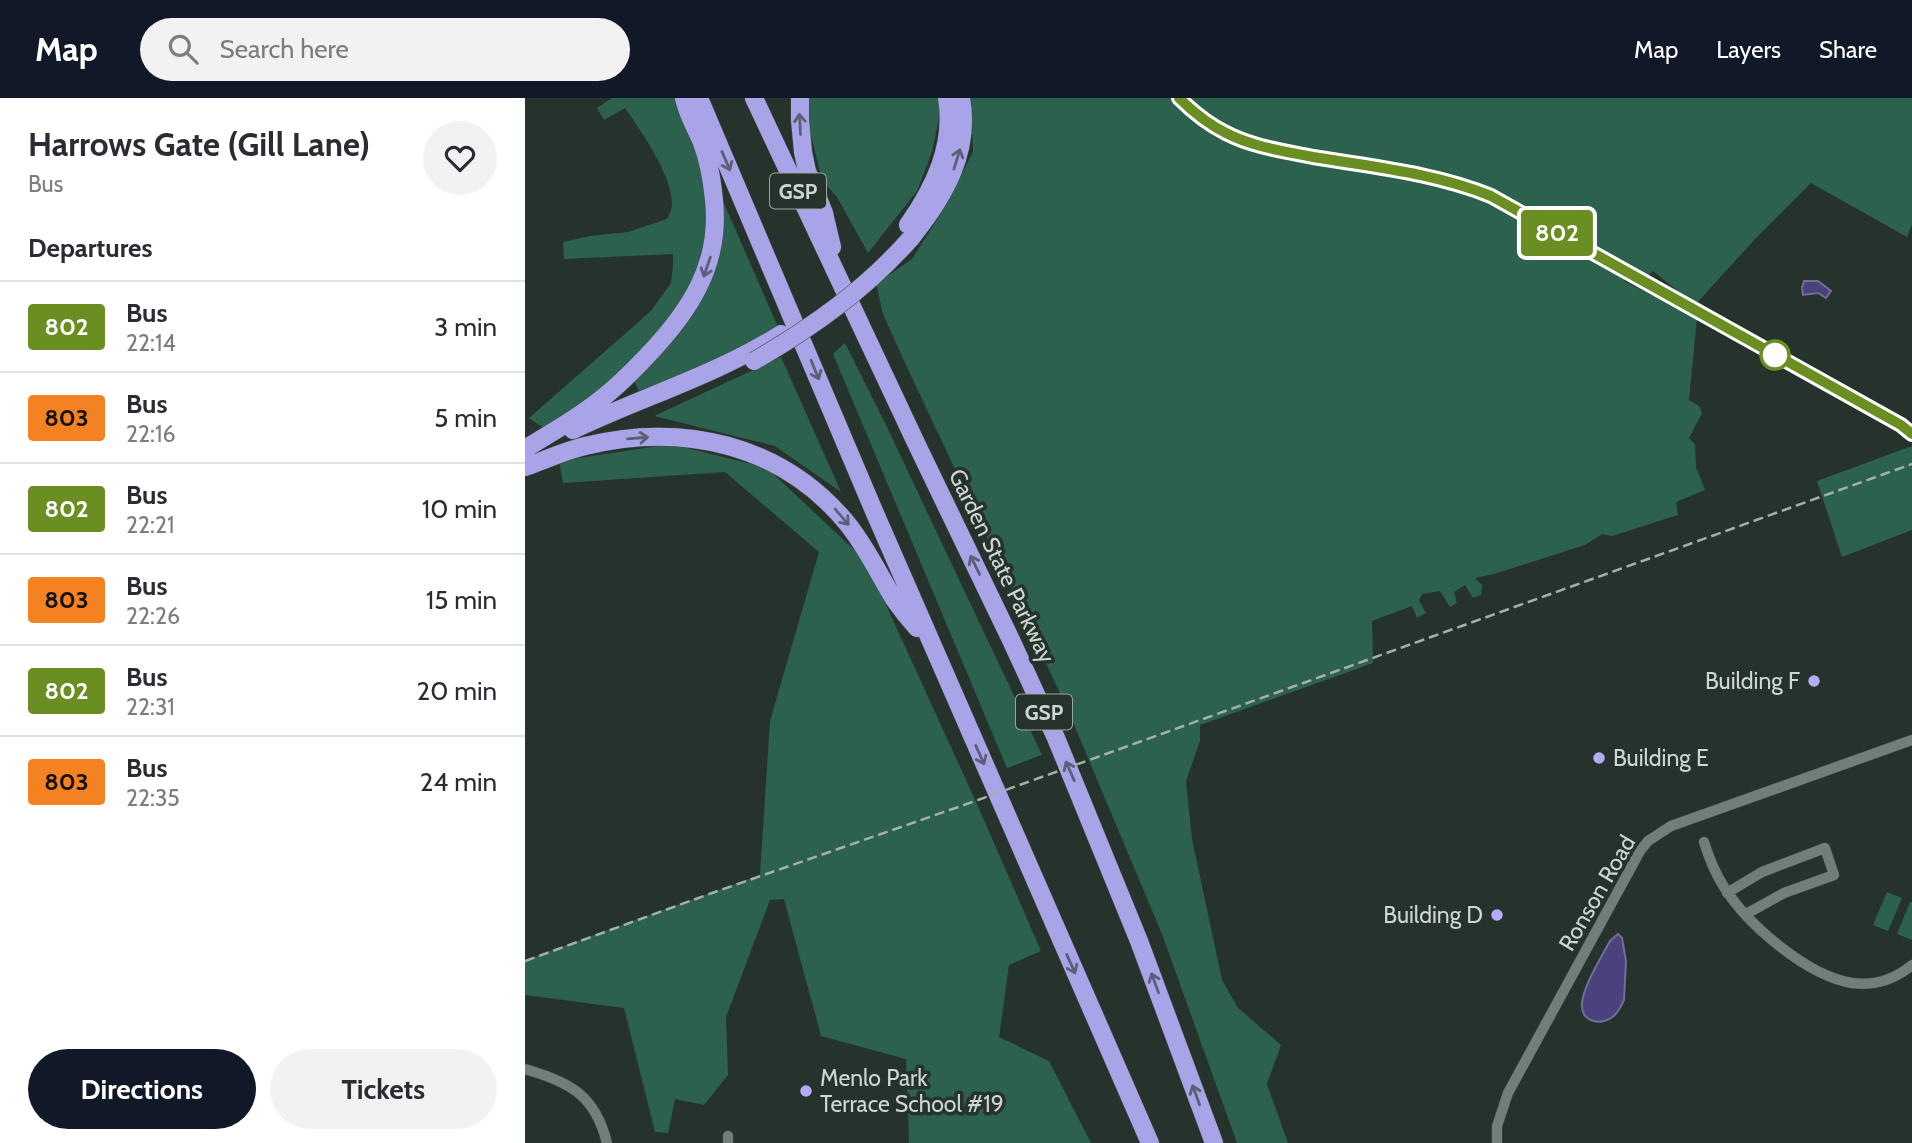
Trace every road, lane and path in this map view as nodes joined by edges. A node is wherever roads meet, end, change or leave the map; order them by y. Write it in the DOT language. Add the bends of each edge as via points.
graph roads {
  1 [pos="684,98"];
  2 [pos="699,98"];
  3 [pos="754,98"];
  4 [pos="800,98"];
  5 [pos="947,98"];
  6 [pos="961,98"];
  7 [pos="1179,98"];
  8 [pos="908,233"];
  9 [pos="841,284"];
  10 [pos="752,356"];
  11 [pos="1912,434"];
  12 [pos="525,450"];
  13 [pos="525,467"];
  14 [pos="936,654"];
  15 [pos="1912,740"];
  16 [pos="1704,842"];
  17 [pos="1727,893"];
  18 [pos="1746,915"];
  19 [pos="1912,965"];
  20 [pos="525,1069"];
  21 [pos="607,1143"];
  22 [pos="1150,1143"];
  23 [pos="1214,1143"];
  24 [pos="1497,1143"];
  1 -- 12 [label="highway, one-way" via="707,160 714,200 713,245 701,282 667,334 622,382"];
  2 -- 14 [label="highway, GSP, one-way"];
  3 -- 9 [label="highway, Garden State Parkway / GSP"];
  9 -- 4 [label="highway, one-way" via="824,213 805,162"];
  5 -- 8 [label="highway" via="944,155"];
  8 -- 6 [label="highway, one-way" via="941,197 958,160 964,126"];
  7 -- 11 [label="street" via="1208,122 1244,141 1446,180 1491,196"];
  8 -- 10 [label="highway" via="841,292"];
  23 -- 9 [label="highway, Garden State Parkway / GSP, one-way" via="1079,791"];
  10 -- 12 [label="highway"];
  10 -- 13 [label="highway"];
  13 -- 14 [label="highway, one-way" via="596,443 656,437 712,441 765,459 810,486 837,512"];
  14 -- 22 [label="highway, GSP, one-way"];
  15 -- 24 [label="street, Ronson Road" via="1671,826 1648,841 1508,1093 1497,1126"];
  16 -- 17 [label="street"];
  17 -- 18 [label="street"];
  17 -- 18 [label="street" via="1762,872 1825,848 1834,876 1784,893"];
  18 -- 19 [label="street" via="1792,955 1849,982 1886,980"];
  20 -- 21 [label="street" via="572,1087 589,1102"];
}
